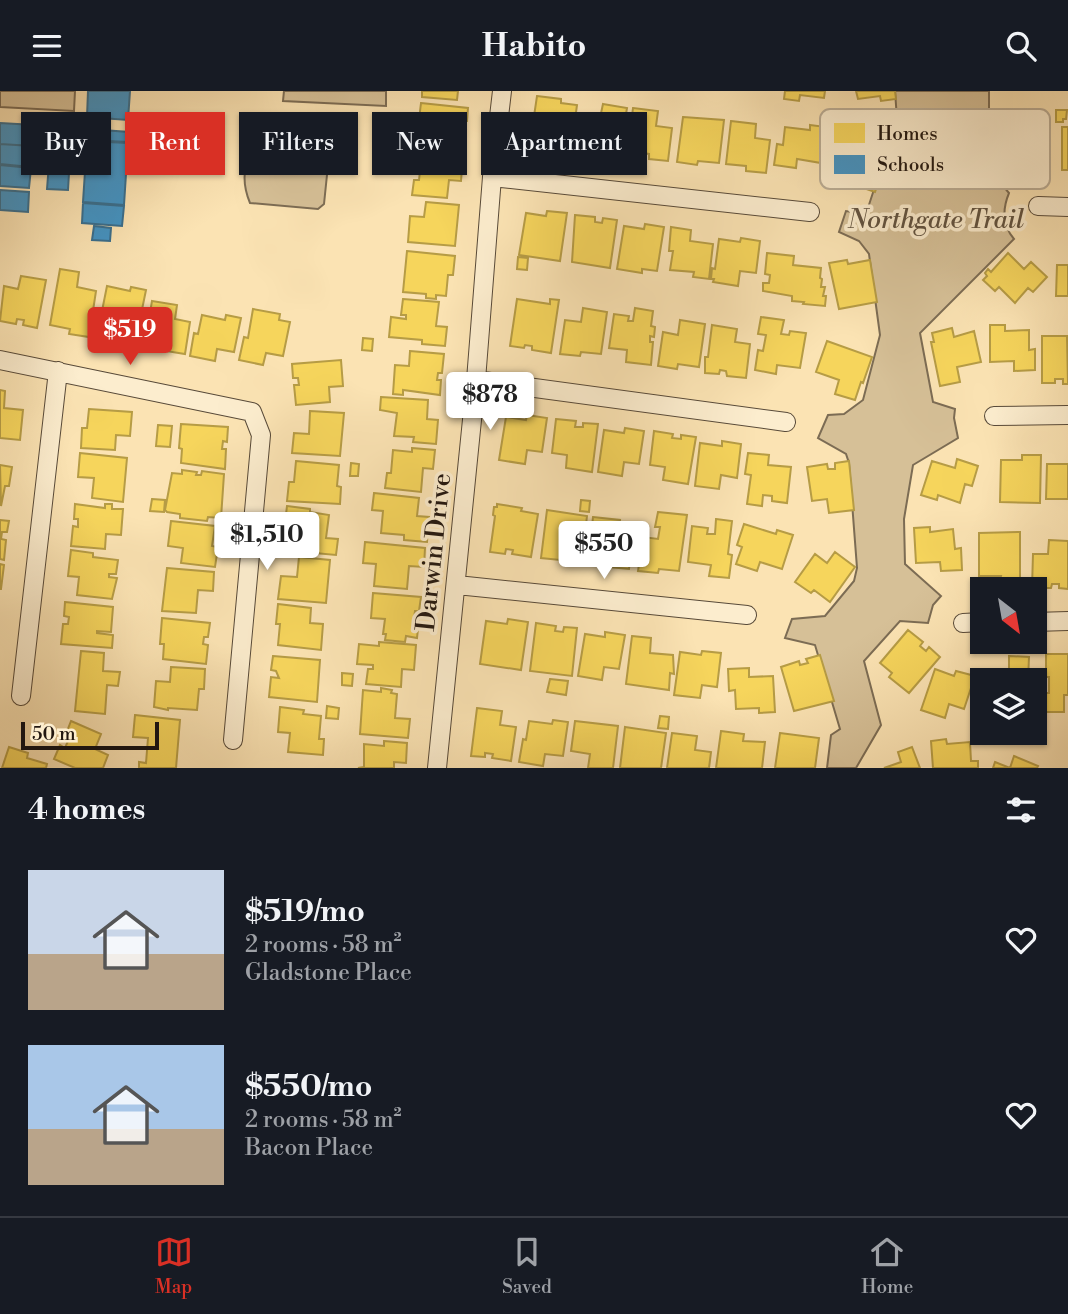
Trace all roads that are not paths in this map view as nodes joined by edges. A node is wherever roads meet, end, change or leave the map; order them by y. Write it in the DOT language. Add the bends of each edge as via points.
graph roads {
  1 [pos="502,91"];
  2 [pos="492,177"];
  3 [pos="1038,206"];
  4 [pos="1068,207"];
  5 [pos="810,212"];
  6 [pos="0,360"];
  7 [pos="58,371"];
  8 [pos="476,380"];
  9 [pos="1068,415"];
  10 [pos="994,416"];
  11 [pos="786,422"];
  12 [pos="457,585"];
  13 [pos="747,615"];
  14 [pos="1068,621"];
  15 [pos="1047,622"];
  16 [pos="963,623"];
  17 [pos="970,623"];
  18 [pos="21,696"];
  19 [pos="233,740"];
  20 [pos="438,768"];
  1 -- 2 [label="street, Darwin Drive"];
  2 -- 5 [label="street"];
  2 -- 8 [label="street, Darwin Drive"];
  3 -- 4 [label="street"];
  6 -- 7 [label="street"];
  7 -- 18 [label="street"];
  7 -- 19 [label="street" via="252,412 261,435"];
  8 -- 11 [label="street"];
  8 -- 12 [label="street, Darwin Drive"];
  9 -- 10 [label="street"];
  12 -- 13 [label="street"];
  12 -- 20 [label="street, Darwin Drive"];
  14 -- 15 [label="street"];
  16 -- 17 [label="street"];
}
